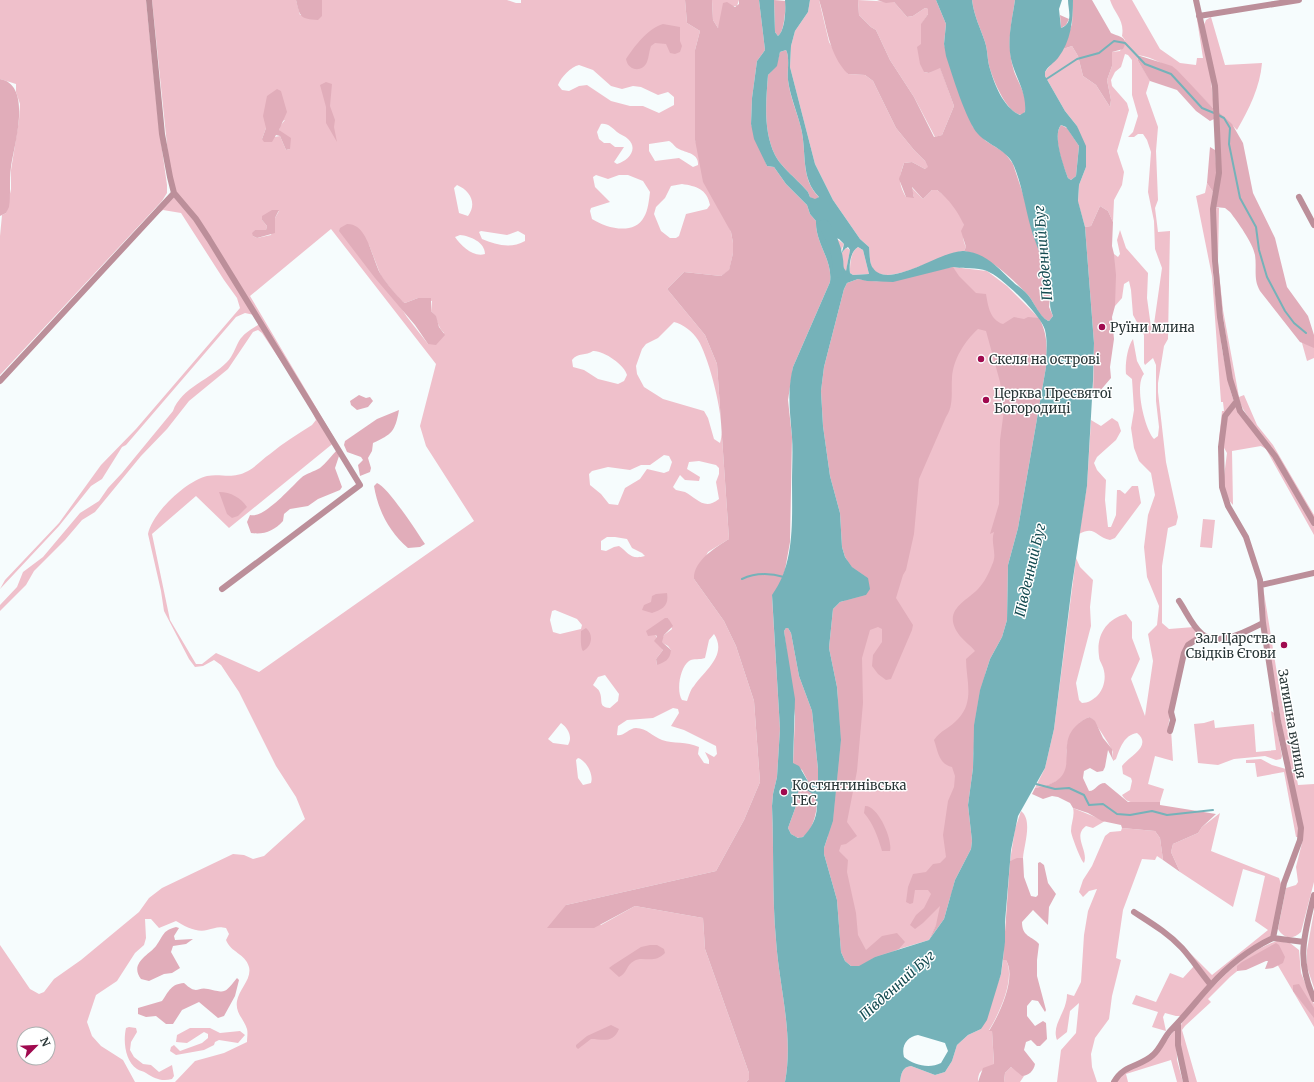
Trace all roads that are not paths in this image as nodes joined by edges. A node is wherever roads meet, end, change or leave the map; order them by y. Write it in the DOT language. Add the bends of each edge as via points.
graph roads {
  1 [pos="149,0"];
  2 [pos="1196,0"];
  3 [pos="1299,0"];
  4 [pos="1199,16"];
  5 [pos="174,193"];
  6 [pos="1299,197"];
  7 [pos="1314,225"];
  8 [pos="0,381"];
  9 [pos="1236,402"];
  10 [pos="1314,523"];
  11 [pos="1314,573"];
  12 [pos="1261,585"];
  13 [pos="222,589"];
  14 [pos="1180,601"];
  15 [pos="1263,623"];
  16 [pos="1203,634"];
  17 [pos="1170,731"];
  18 [pos="1314,895"];
  19 [pos="1134,912"];
  20 [pos="1273,938"];
  21 [pos="1304,942"];
  22 [pos="1210,985"];
  23 [pos="1314,999"];
  24 [pos="1178,1025"];
  25 [pos="1114,1082"];
  26 [pos="1186,1082"];
  1 -- 5 [label="street" via="162,134"];
  2 -- 4 [label="street"];
  3 -- 4 [label="street"];
  4 -- 9 [label="street" via="1214,77 1218,178 1213,216 1216,284 1228,369"];
  5 -- 8 [label="street"];
  5 -- 13 [label="street" via="196,219 360,485"];
  6 -- 7 [label="street"];
  9 -- 10 [label="street" via="1247,421 1275,456"];
  9 -- 12 [label="street, Затишна вулиця" via="1225,416 1221,447 1222,487 1228,506 1246,538"];
  11 -- 12 [label="street"];
  12 -- 15 [label="street, Затишна вулиця"];
  14 -- 16 [label="street"];
  15 -- 16 [label="street" via="1246,632 1223,638 1210,638"];
  15 -- 20 [label="street, Затишна вулиця" via="1278,721 1302,828 1284,883"];
  16 -- 17 [label="street" via="1188,646 1184,653 1171,712"];
  18 -- 21 [label="street"];
  19 -- 22 [label="street" via="1156,925 1173,940"];
  20 -- 21 [label="street"];
  20 -- 22 [label="street" via="1243,957"];
  21 -- 23 [label="street" via="1304,972"];
  22 -- 24 [label="street"];
  24 -- 25 [label="street" via="1170,1030 1155,1053 1123,1071"];
  24 -- 26 [label="street" via="1180,1056"];
}
